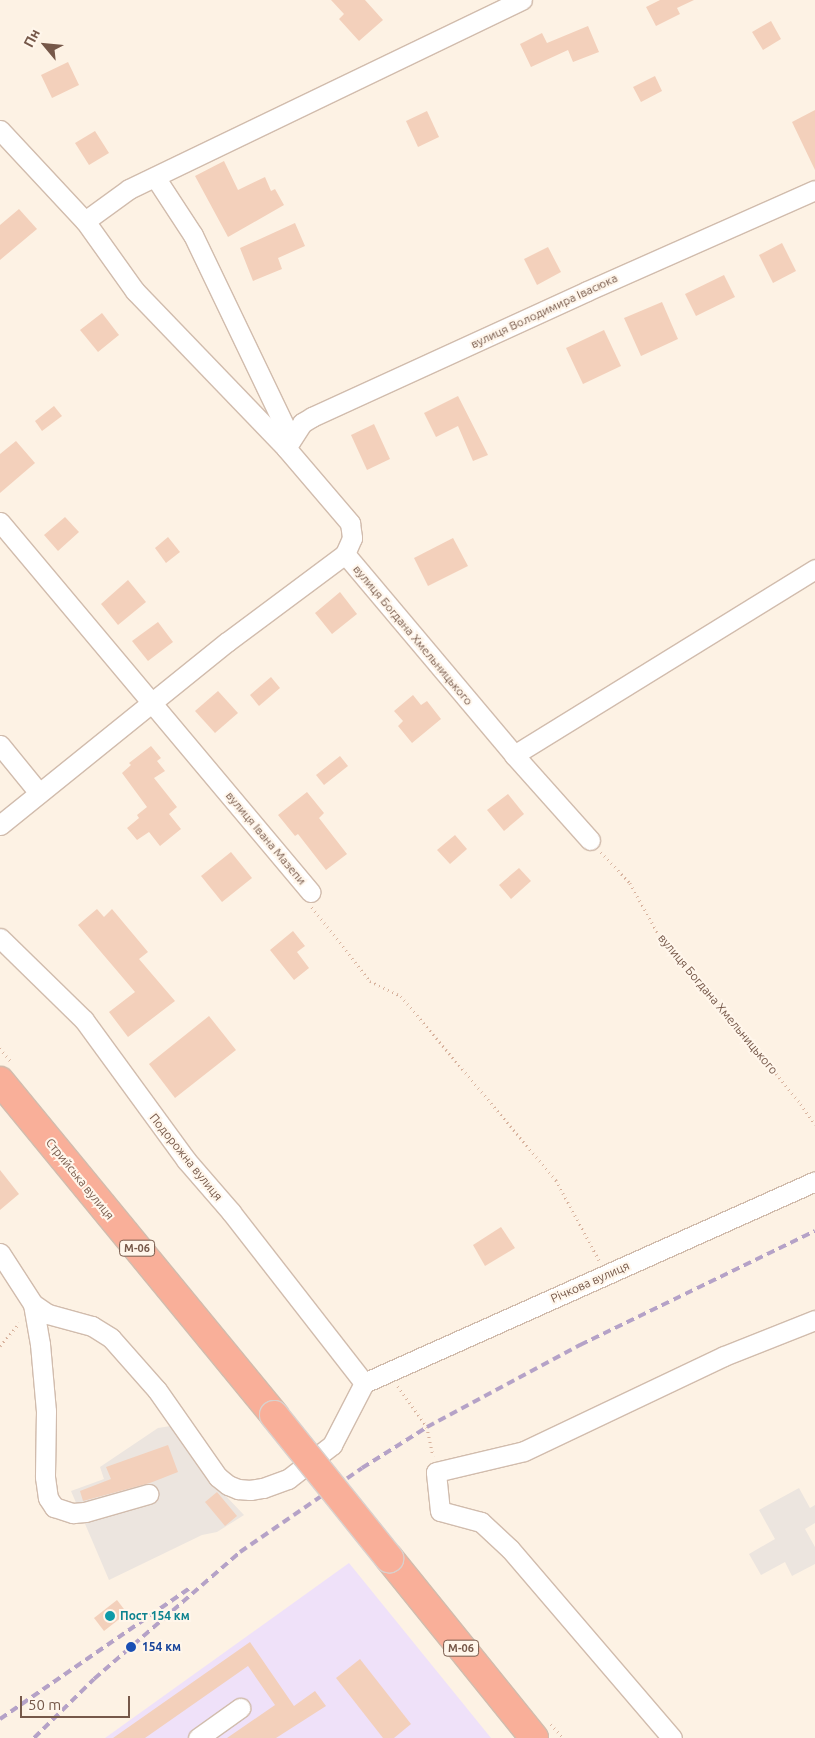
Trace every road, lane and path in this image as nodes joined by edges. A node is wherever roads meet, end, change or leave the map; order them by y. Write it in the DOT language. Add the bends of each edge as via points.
graph roads {
  1 [pos="522,0"];
  2 [pos="0,130"];
  3 [pos="155,176"];
  4 [pos="815,190"];
  5 [pos="85,221"];
  6 [pos="289,444"];
  7 [pos="0,522"];
  8 [pos="345,554"];
  9 [pos="815,569"];
  10 [pos="153,702"];
  11 [pos="0,745"];
  12 [pos="514,755"];
  13 [pos="39,793"];
  14 [pos="0,825"];
  15 [pos="590,840"];
  16 [pos="311,892"];
  17 [pos="0,938"];
  18 [pos="0,1081"];
  19 [pos="815,1125"];
  20 [pos="815,1181"];
  21 [pos="0,1252"];
  22 [pos="606,1274"];
  23 [pos="34,1304"];
  24 [pos="815,1320"];
  25 [pos="0,1346"];
  26 [pos="389,1372"];
  27 [pos="364,1383"];
  28 [pos="436,1472"];
  29 [pos="148,1494"];
  30 [pos="240,1708"];
  31 [pos="198,1738"];
  32 [pos="534,1738"];
  33 [pos="672,1738"];
  1 -- 3 [label="street"];
  2 -- 5 [label="street, вулиця Богдана Хмельницького"];
  3 -- 5 [label="street" via="129,189"];
  3 -- 6 [label="street" via="193,235"];
  4 -- 6 [label="street, вулиця Володимира Івасюка" via="312,418 302,423"];
  5 -- 6 [label="street, вулиця Богдана Хмельницького" via="135,291"];
  6 -- 8 [label="street, вулиця Богдана Хмельницького" via="350,523 352,538"];
  7 -- 10 [label="street, вулиця Івана Мазепи"];
  8 -- 10 [label="street"];
  8 -- 12 [label="street, вулиця Богдана Хмельницького"];
  9 -- 12 [label="street"];
  10 -- 13 [label="street"];
  10 -- 16 [label="street, вулиця Івана Мазепи"];
  11 -- 13 [label="street"];
  12 -- 15 [label="street, вулиця Богдана Хмельницького"];
  13 -- 14 [label="street"];
  15 -- 19 [label="path, вулиця Богдана Хмельницького" via="630,884 664,944 713,996"];
  16 -- 22 [label="path, вулиця Івана Мазепи" via="308,903 370,981 401,996 556,1180"];
  17 -- 27 [label="street, Подорожна вулиця" via="84,1020 186,1160 231,1212"];
  18 -- 32 [label="highway, Стрийська вулиця / М-06, bridge"];
  20 -- 22 [label="street, Річкова вулиця"];
  21 -- 23 [label="street"];
  22 -- 26 [label="street, Річкова вулиця"];
  23 -- 25 [label="path"];
  23 -- 27 [label="street" via="48,1314 81,1322 111,1338 156,1390 218,1477 238,1489 263,1488 288,1478 332,1444"];
  23 -- 29 [label="street" via="46,1411 45,1477 48,1498 54,1507 73,1513"];
  24 -- 28 [label="street" via="724,1356 524,1451"];
  26 -- 27 [label="street, Річкова вулиця"];
  26 -- 28 [label="path" via="427,1427"];
  28 -- 33 [label="street" via="440,1512 480,1522 510,1549"];
  30 -- 31 [label="street"];
}
